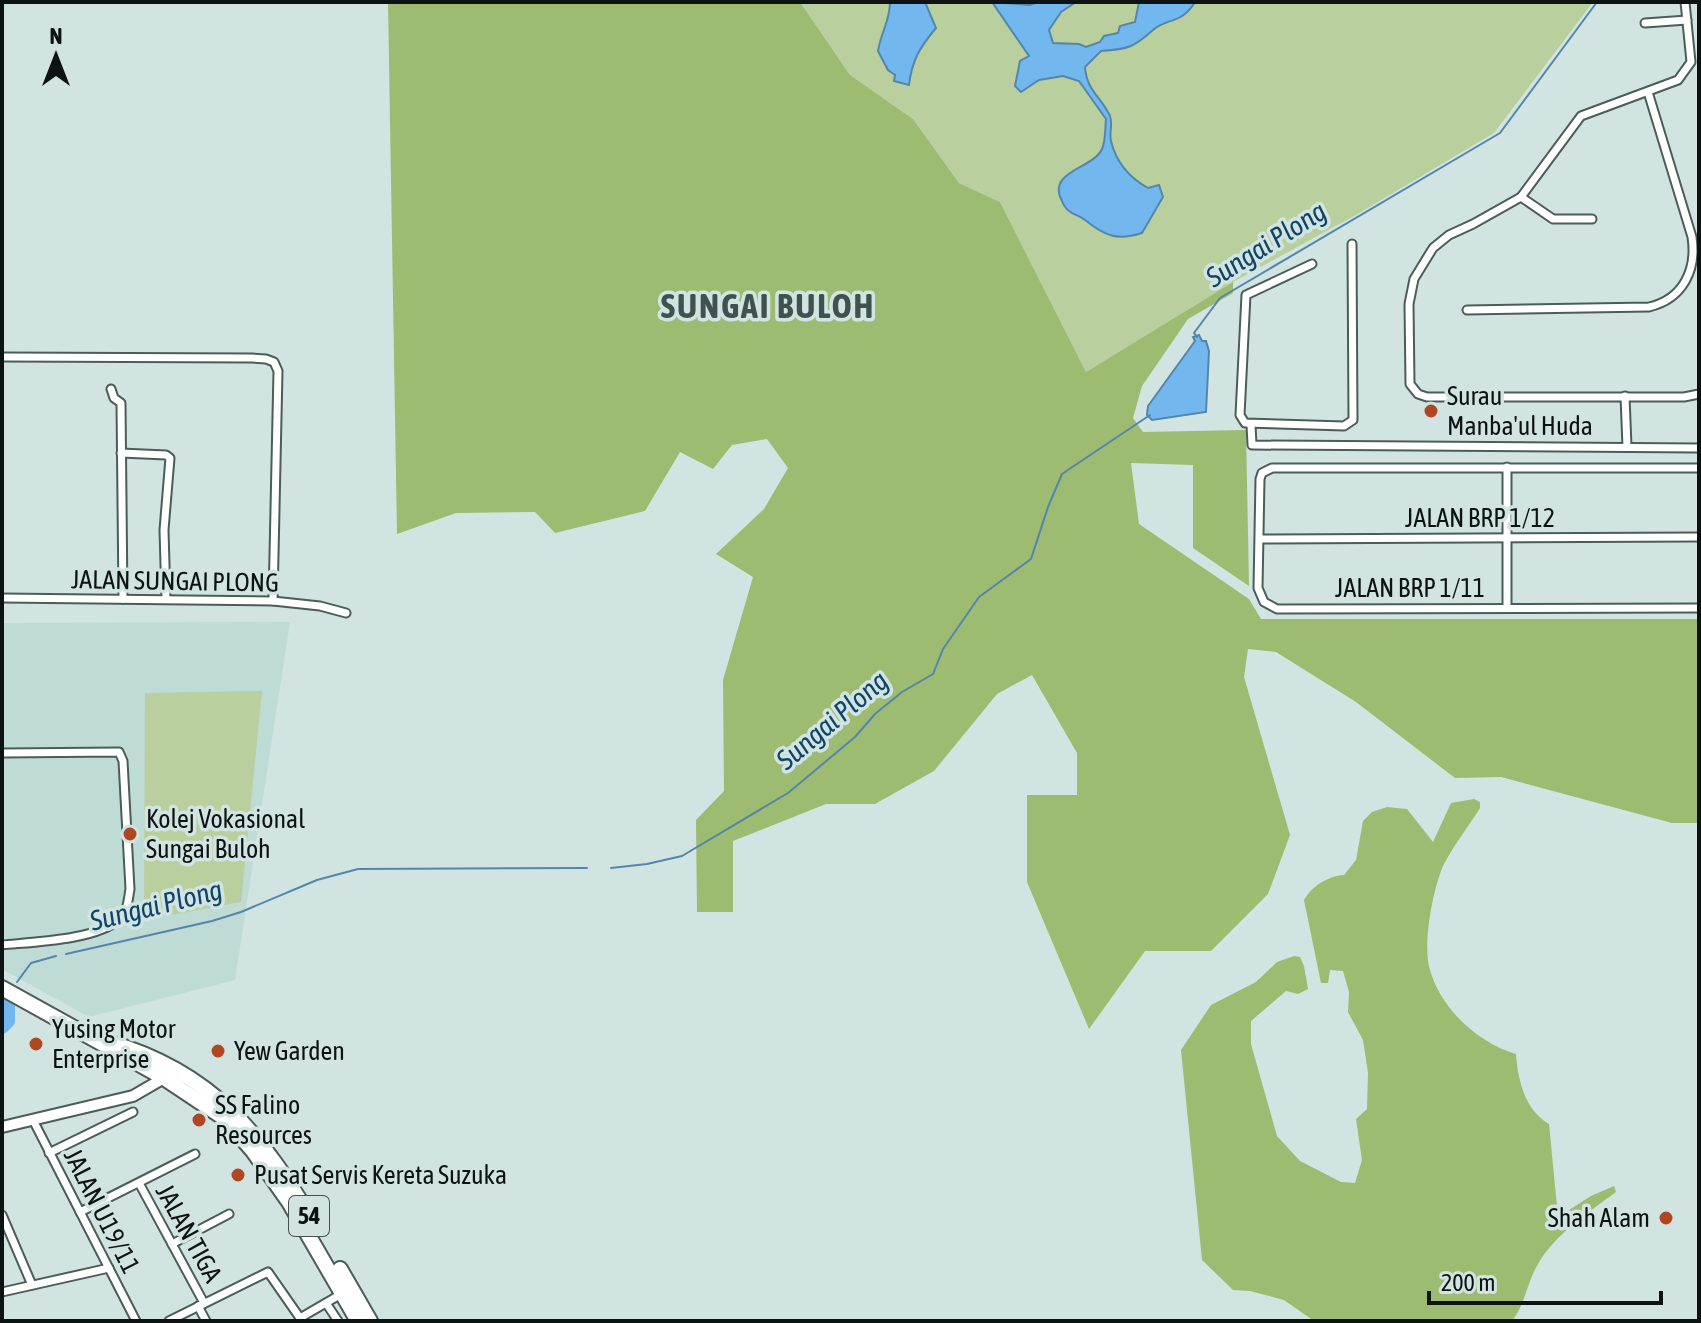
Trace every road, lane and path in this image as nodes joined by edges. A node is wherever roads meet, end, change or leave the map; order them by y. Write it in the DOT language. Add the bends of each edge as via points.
graph roads {
  1 [pos="1685,2"];
  2 [pos="1687,20"];
  3 [pos="1645,23"];
  4 [pos="1648,92"];
  5 [pos="1521,197"];
  6 [pos="1592,219"];
  7 [pos="1352,244"];
  8 [pos="1312,264"];
  9 [pos="1467,310"];
  10 [pos="2,357"];
  11 [pos="111,389"];
  12 [pos="1699,394"];
  13 [pos="1625,396"];
  14 [pos="1251,425"];
  15 [pos="1267,425"];
  16 [pos="1268,445"];
  17 [pos="1627,447"];
  18 [pos="1699,448"];
  19 [pos="121,453"];
  20 [pos="1507,467"];
  21 [pos="1699,468"];
  22 [pos="1699,537"];
  23 [pos="1507,538"];
  24 [pos="1260,539"];
  25 [pos="2,598"];
  26 [pos="123,599"];
  27 [pos="166,599"];
  28 [pos="273,601"];
  29 [pos="1507,608"];
  30 [pos="1699,608"];
  31 [pos="346,613"];
  32 [pos="2,753"];
  33 [pos="2,945"];
  34 [pos="2,988"];
  35 [pos="93,1037"];
  36 [pos="126,1047"];
  37 [pos="136,1063"];
  38 [pos="164,1078"];
  39 [pos="133,1096"];
  40 [pos="133,1112"];
  41 [pos="239,1116"];
  42 [pos="33,1120"];
  43 [pos="2,1127"];
  44 [pos="49,1153"];
  45 [pos="195,1154"];
  46 [pos="139,1183"];
  47 [pos="80,1212"];
  48 [pos="229,1214"];
  49 [pos="2,1217"];
  50 [pos="172,1244"];
  51 [pos="109,1268"];
  52 [pos="32,1285"];
  53 [pos="2,1292"];
  54 [pos="343,1293"];
  55 [pos="326,1303"];
  56 [pos="201,1304"];
  57 [pos="300,1320"];
  58 [pos="136,1321"];
  59 [pos="169,1321"];
  60 [pos="206,1321"];
  61 [pos="338,1321"];
  62 [pos="358,1321"];
  63 [pos="370,1321"];
  1 -- 2 [label="street"];
  2 -- 3 [label="street"];
  2 -- 4 [label="street" via="1691,62 1678,80"];
  4 -- 5 [label="street" via="1581,116"];
  4 -- 9 [label="street" via="1692,237 1694,261 1677,293 1649,307"];
  5 -- 6 [label="street" via="1553,219"];
  5 -- 13 [label="street" via="1449,235 1425,259 1409,304 1410,384 1427,397"];
  7 -- 15 [label="street" via="1353,420 1344,426"];
  8 -- 14 [label="street" via="1246,295 1240,415"];
  10 -- 28 [label="street" via="274,362 278,371"];
  11 -- 19 [label="street" via="121,403"];
  12 -- 13 [label="street"];
  13 -- 17 [label="street"];
  14 -- 15 [label="street"];
  14 -- 16 [label="street" via="1252,445"];
  15 -- 16 [label="street"];
  16 -- 17 [label="street"];
  17 -- 18 [label="street"];
  19 -- 26 [label="street"];
  19 -- 27 [label="street" via="170,458"];
  20 -- 21 [label="street"];
  20 -- 23 [label="street"];
  20 -- 24 [label="street, JALAN BRP 1/11" via="1272,468 1260,479"];
  22 -- 23 [label="street, JALAN BRP 1/12"];
  23 -- 24 [label="street, JALAN BRP 1/12"];
  23 -- 29 [label="street"];
  24 -- 29 [label="street, JALAN BRP 1/11" via="1260,597 1277,609"];
  25 -- 26 [label="street, JALAN SUNGAI PLONG"];
  26 -- 27 [label="street, JALAN SUNGAI PLONG"];
  27 -- 28 [label="street, JALAN SUNGAI PLONG"];
  28 -- 31 [label="street, JALAN SUNGAI PLONG"];
  29 -- 30 [label="street, JALAN BRP 1/11"];
  32 -- 33 [label="street" via="119,752 130,889 119,920 90,933"];
  34 -- 35 [label="highway, 54"];
  35 -- 36 [label="highway, 54"];
  35 -- 37 [label="highway, 54"];
  36 -- 38 [label="highway" via="156,1065"];
  36 -- 41 [label="highway, 54" via="202,1084"];
  37 -- 38 [label="highway, 54"];
  37 -- 39 [label="street" via="144,1080"];
  38 -- 39 [label="street"];
  38 -- 41 [label="highway" via="190,1083"];
  38 -- 54 [label="highway, 54" via="216,1111 253,1151"];
  39 -- 42 [label="street"];
  40 -- 44 [label="street"];
  41 -- 63 [label="highway, 54" via="296,1194"];
  42 -- 43 [label="street"];
  42 -- 44 [label="street, JALAN U19/11"];
  44 -- 47 [label="street, JALAN U19/11"];
  45 -- 46 [label="street"];
  46 -- 47 [label="street"];
  46 -- 50 [label="street, JALAN TIGA"];
  47 -- 51 [label="street, JALAN U19/11"];
  48 -- 50 [label="street"];
  49 -- 52 [label="street"];
  50 -- 56 [label="street, JALAN TIGA"];
  51 -- 52 [label="street"];
  51 -- 58 [label="street, JALAN U19/11"];
  52 -- 53 [label="street"];
  54 -- 55 [label="street"];
  54 -- 62 [label="highway, 54"];
  55 -- 57 [label="street"];
  55 -- 61 [label="street"];
  56 -- 57 [label="street" via="268,1272"];
  56 -- 59 [label="street"];
  56 -- 60 [label="street, JALAN TIGA"];
}
